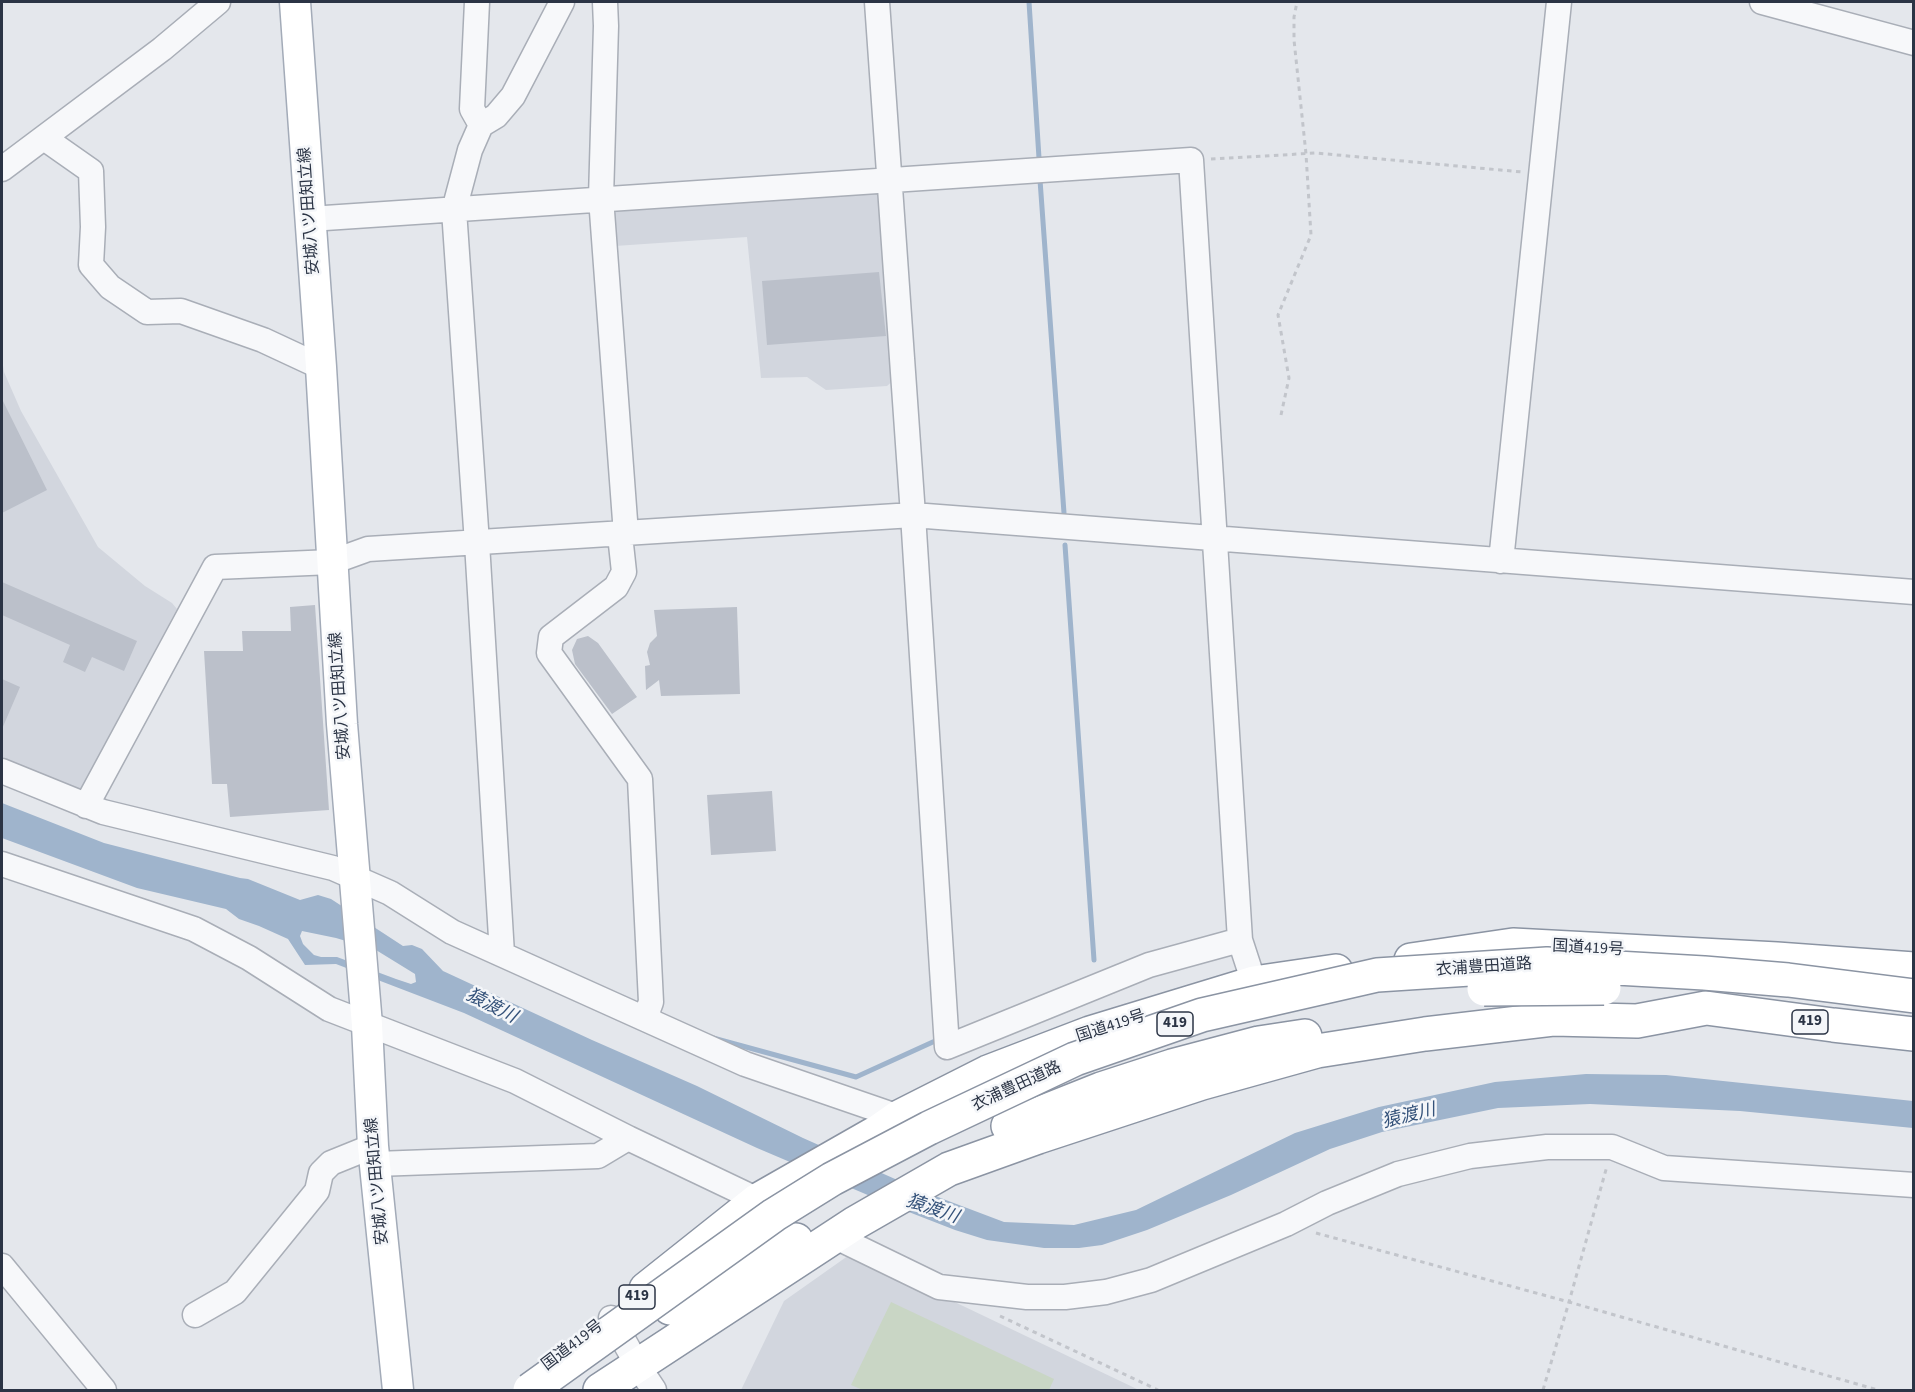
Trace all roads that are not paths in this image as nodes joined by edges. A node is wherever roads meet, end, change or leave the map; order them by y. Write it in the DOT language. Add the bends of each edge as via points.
graph roads {
  1 [pos="218,2"];
  2 [pos="295,2"];
  3 [pos="477,2"];
  4 [pos="562,2"];
  5 [pos="605,2"];
  6 [pos="877,2"];
  7 [pos="1559,2"];
  8 [pos="1762,2"];
  9 [pos="1914,43"];
  10 [pos="481,125"];
  11 [pos="44,138"];
  12 [pos="2,169"];
  13 [pos="890,179"];
  14 [pos="601,198"];
  15 [pos="454,210"];
  16 [pos="310,219"];
  17 [pos="321,367"];
  18 [pos="913,515"];
  19 [pos="623,534"];
  20 [pos="1215,538"];
  21 [pos="477,543"];
  22 [pos="1501,561"];
  23 [pos="332,562"];
  24 [pos="1914,592"];
  25 [pos="2,771"];
  26 [pos="86,806"];
  27 [pos="2,864"];
  28 [pos="354,877"];
  29 [pos="1240,940"];
  30 [pos="502,954"];
  31 [pos="1914,969"];
  32 [pos="1914,979"];
  33 [pos="1788,980"];
  34 [pos="1254,983"];
  35 [pos="1914,996"];
  36 [pos="1706,1008"];
  37 [pos="1914,1010"];
  38 [pos="366,1019"];
  39 [pos="649,1019"];
  40 [pos="1914,1034"];
  41 [pos="889,1124"];
  42 [pos="628,1138"];
  43 [pos="374,1155"];
  44 [pos="1914,1185"];
  45 [pos="758,1200"];
  46 [pos="845,1230"];
  47 [pos="2,1266"];
  48 [pos="670,1308"];
  49 [pos="195,1315"];
  50 [pos="611,1318"];
  51 [pos="646,1378"];
  52 [pos="104,1390"];
  53 [pos="398,1390"];
  54 [pos="514,1390"];
  55 [pos="530,1390"];
  56 [pos="554,1390"];
  57 [pos="600,1390"];
  1 -- 11 [label="street"];
  2 -- 16 [label="main road, 安城八ツ田知立線"];
  3 -- 10 [label="street" via="472,109"];
  4 -- 10 [label="street" via="513,96 496,116"];
  5 -- 14 [label="street"];
  6 -- 13 [label="street"];
  7 -- 22 [label="street"];
  8 -- 9 [label="street"];
  10 -- 15 [label="street"];
  11 -- 12 [label="street"];
  11 -- 17 [label="street" via="91,171 91,265 110,287 147,312 181,311 263,340"];
  13 -- 14 [label="street"];
  13 -- 18 [label="street"];
  13 -- 20 [label="street" via="1191,160"];
  14 -- 15 [label="street"];
  14 -- 19 [label="street"];
  15 -- 16 [label="street"];
  15 -- 21 [label="street"];
  16 -- 17 [label="main road, 安城八ツ田知立線"];
  17 -- 23 [label="main road, 安城八ツ田知立線"];
  18 -- 19 [label="street"];
  18 -- 20 [label="street"];
  18 -- 29 [label="street" via="947,1047 1149,965"];
  19 -- 21 [label="street"];
  19 -- 39 [label="street" via="624,572 616,587 551,637 549,653 640,779"];
  20 -- 22 [label="street"];
  20 -- 29 [label="street"];
  21 -- 23 [label="street" via="368,549"];
  21 -- 30 [label="street"];
  22 -- 24 [label="street"];
  23 -- 26 [label="street" via="215,567"];
  23 -- 28 [label="main road, 安城八ツ田知立線"];
  25 -- 26 [label="street"];
  26 -- 28 [label="street" via="333,868"];
  27 -- 38 [label="street" via="194,929 249,958 329,1009"];
  28 -- 30 [label="street" via="390,893 452,932"];
  28 -- 38 [label="main road, 安城八ツ田知立線"];
  29 -- 34 [label="street"];
  30 -- 39 [label="street"];
  31 -- 34 [label="highway, 国道419号 / 419" via="1513,945"];
  32 -- 33 [label="highway, 衣浦豊田道路 / 419, bridge"];
  33 -- 35 [label="highway, 衣浦豊田道路 / 419, bridge"];
  33 -- 55 [label="highway, 衣浦豊田道路 / 419, bridge" via="1547,964 1377,975 1202,1015 1076,1059 832,1179 774,1215"];
  34 -- 41 [label="highway, 国道419号 / 419" via="1080,1037 988,1072"];
  36 -- 40 [label="highway, 419"];
  36 -- 46 [label="highway, 419" via="1637,1021 1553,1019 1317,1051 1202,1083 949,1169"];
  36 -- 48 [label="highway, 衣浦豊田道路 / 419" via="1634,1004 1510,1007 1259,1043 1164,1069 1021,1119 918,1170"];
  37 -- 48 [label="highway, 衣浦豊田道路 / 419, bridge" via="1812,999 1581,987 1479,989 1363,999 1186,1039 976,1122 885,1168"];
  38 -- 42 [label="street" via="515,1081"];
  38 -- 43 [label="main road, 安城八ツ田知立線"];
  39 -- 41 [label="street"];
  41 -- 45 [label="highway, 国道419号 / 419"];
  42 -- 43 [label="street" via="598,1156"];
  42 -- 45 [label="street"];
  43 -- 49 [label="street" via="331,1163 321,1173 316,1191 235,1292"];
  43 -- 53 [label="main road, 安城八ツ田知立線"];
  44 -- 46 [label="street" via="1664,1168 1612,1147 1547,1147 1470,1156 1398,1174 1151,1280 1106,1292 1065,1297 1027,1297 939,1287"];
  45 -- 50 [label="highway, 国道419号 / 419"];
  46 -- 51 [label="highway, 419"];
  47 -- 52 [label="street"];
  48 -- 56 [label="highway, 衣浦豊田道路 / 419"];
  50 -- 51 [label="street"];
  50 -- 54 [label="highway, 国道419号 / 419"];
  51 -- 57 [label="highway, 419"];
}
